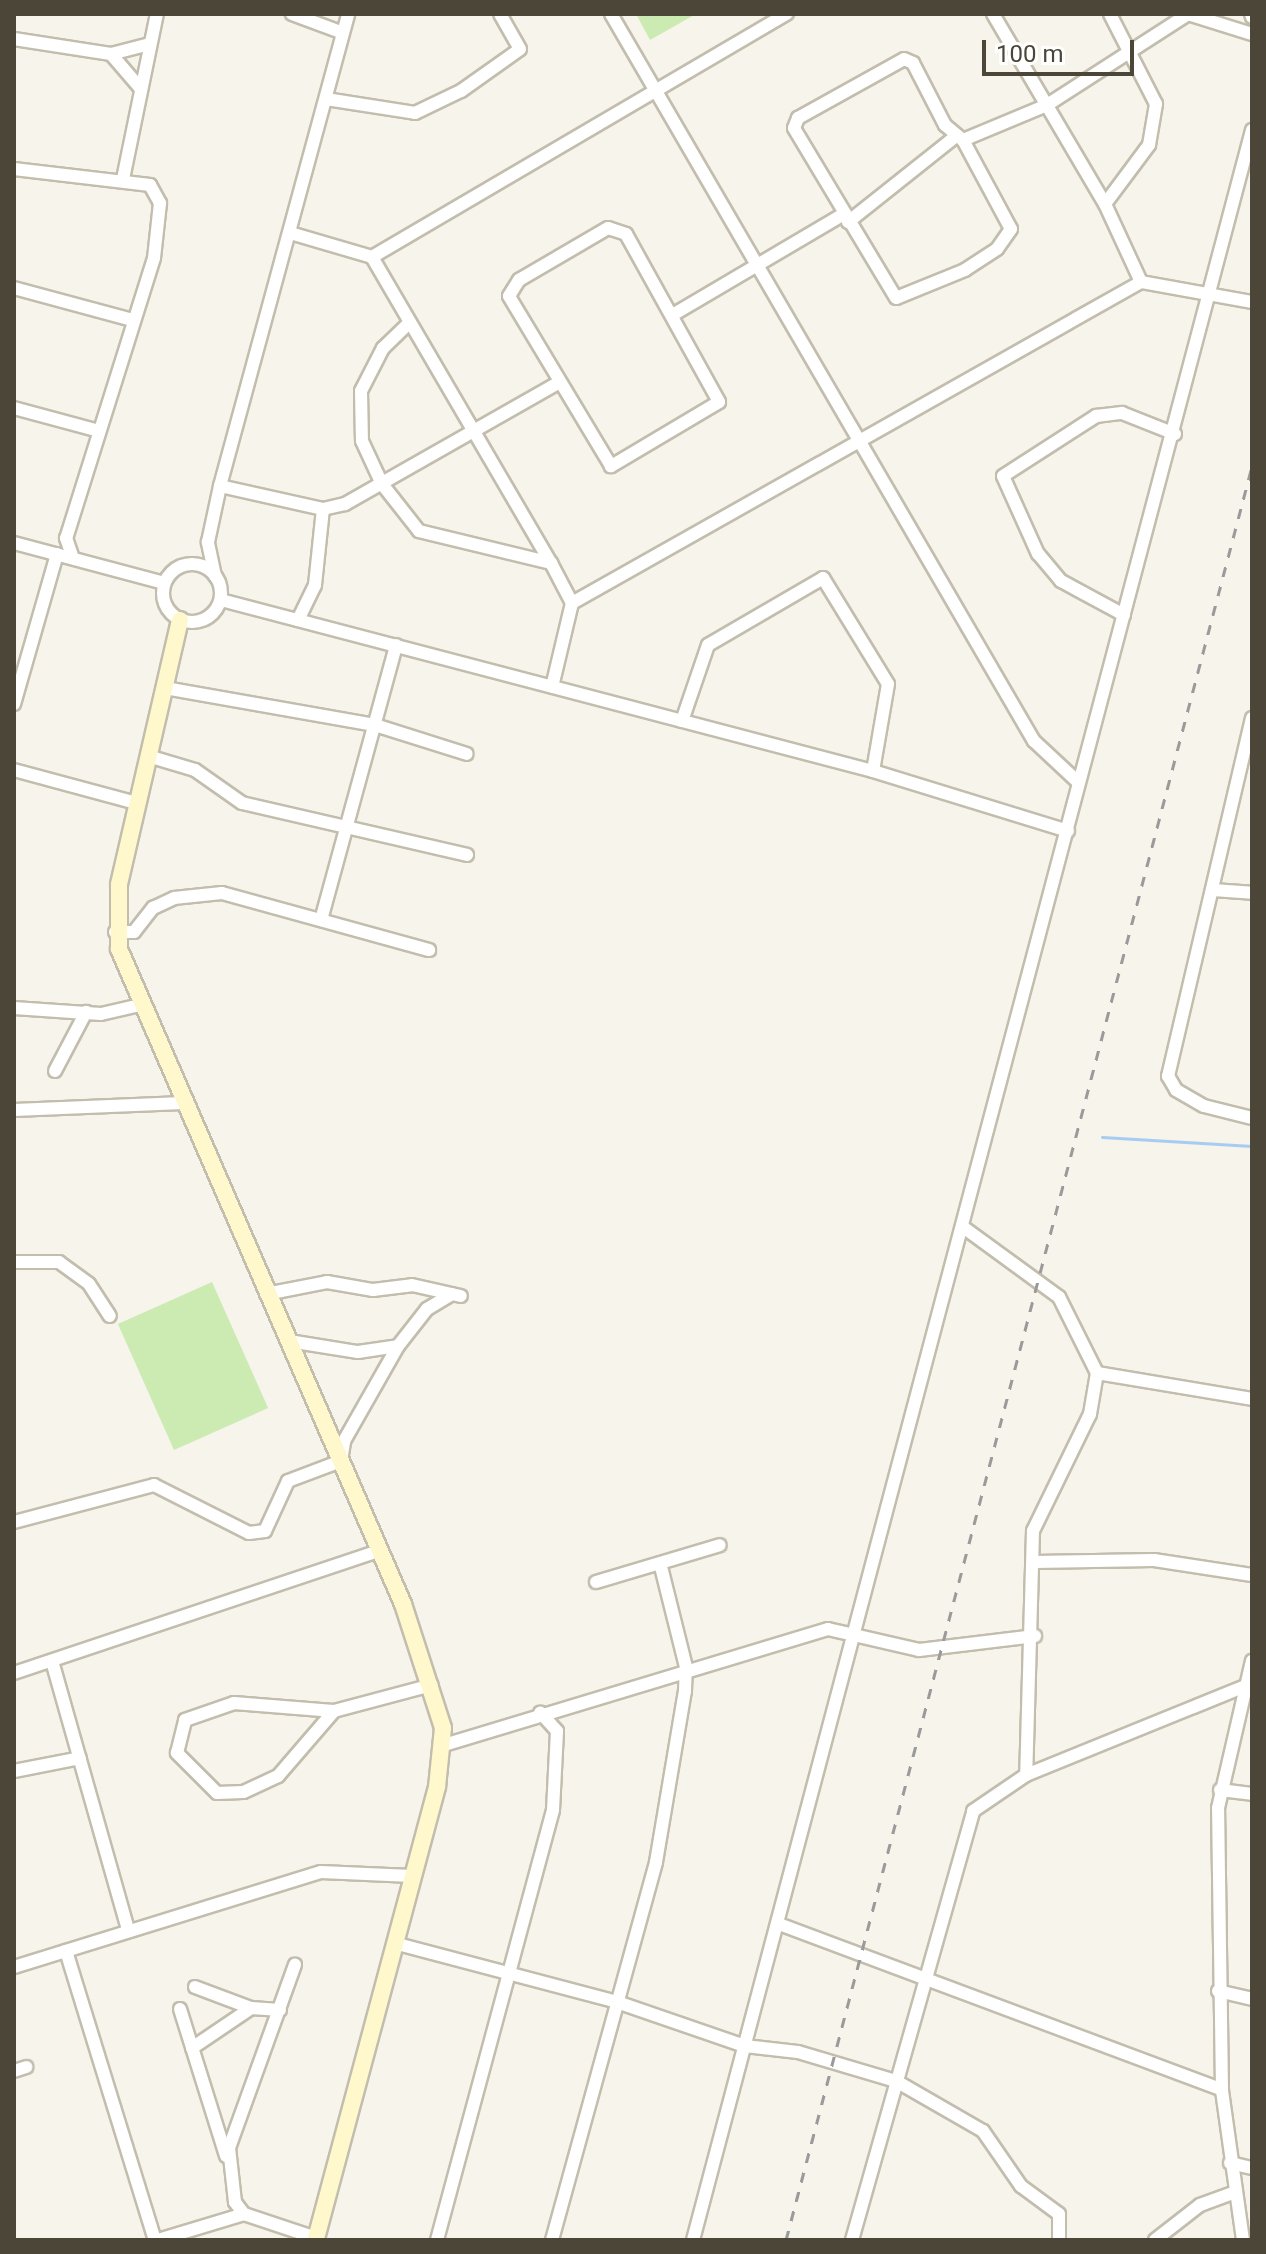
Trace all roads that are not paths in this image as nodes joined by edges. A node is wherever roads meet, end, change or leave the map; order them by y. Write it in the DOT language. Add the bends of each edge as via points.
graph roads {
  1 [pos="157,14"];
  2 [pos="292,14"];
  3 [pos="348,14"];
  4 [pos="500,14"];
  5 [pos="611,14"];
  6 [pos="786,14"];
  7 [pos="993,14"];
  8 [pos="1110,14"];
  9 [pos="1188,14"];
  10 [pos="343,33"];
  11 [pos="1252,34"];
  12 [pos="14,39"];
  13 [pos="150,44"];
  14 [pos="1132,47"];
  15 [pos="111,54"];
  16 [pos="140,88"];
  17 [pos="654,89"];
  18 [pos="326,99"];
  19 [pos="1047,105"];
  20 [pos="1252,130"];
  21 [pos="960,138"];
  22 [pos="14,169"];
  23 [pos="123,179"];
  24 [pos="1105,204"];
  25 [pos="846,218"];
  26 [pos="290,233"];
  27 [pos="372,257"];
  28 [pos="755,266"];
  29 [pos="1141,282"];
  30 [pos="14,288"];
  31 [pos="1206,297"];
  32 [pos="1252,302"];
  33 [pos="674,314"];
  34 [pos="133,320"];
  35 [pos="408,324"];
  36 [pos="558,383"];
  37 [pos="14,408"];
  38 [pos="472,429"];
  39 [pos="99,431"];
  40 [pos="1175,434"];
  41 [pos="861,437"];
  42 [pos="382,484"];
  43 [pos="220,486"];
  44 [pos="323,509"];
  45 [pos="66,538"];
  46 [pos="208,542"];
  47 [pos="14,543"];
  48 [pos="54,553"];
  49 [pos="73,558"];
  50 [pos="551,563"];
  51 [pos="181,566"];
  52 [pos="215,576"];
  53 [pos="164,583"];
  54 [pos="221,600"];
  55 [pos="572,603"];
  56 [pos="1124,615"];
  57 [pos="180,620"];
  58 [pos="298,620"];
  59 [pos="396,645"];
  60 [pos="552,687"];
  61 [pos="165,688"];
  62 [pos="14,704"];
  63 [pos="1252,718"];
  64 [pos="682,721"];
  65 [pos="375,725"];
  66 [pos="467,754"];
  67 [pos="148,756"];
  68 [pos="14,770"];
  69 [pos="873,771"];
  70 [pos="1078,782"];
  71 [pos="136,803"];
  72 [pos="348,825"];
  73 [pos="1068,831"];
  74 [pos="467,855"];
  75 [pos="1213,890"];
  76 [pos="1252,893"];
  77 [pos="321,920"];
  78 [pos="115,932"];
  79 [pos="429,950"];
  80 [pos="139,1005"];
  81 [pos="14,1008"];
  82 [pos="86,1012"];
  83 [pos="55,1071"];
  84 [pos="183,1103"];
  85 [pos="14,1110"];
  86 [pos="1252,1118"];
  87 [pos="963,1227"];
  88 [pos="14,1262"];
  89 [pos="266,1294"];
  90 [pos="110,1316"];
  91 [pos="289,1341"];
  92 [pos="398,1346"];
  93 [pos="1097,1373"];
  94 [pos="1252,1399"];
  95 [pos="341,1461"];
  96 [pos="14,1522"];
  97 [pos="720,1545"];
  98 [pos="379,1551"];
  99 [pos="1034,1562"];
  100 [pos="660,1563"];
  101 [pos="1252,1575"];
  102 [pos="596,1582"];
  103 [pos="857,1635"];
  104 [pos="1035,1636"];
  105 [pos="52,1661"];
  106 [pos="1252,1661"];
  107 [pos="686,1667"];
  108 [pos="14,1673"];
  109 [pos="432,1685"];
  110 [pos="1245,1686"];
  111 [pos="334,1711"];
  112 [pos="540,1712"];
  113 [pos="444,1745"];
  114 [pos="80,1758"];
  115 [pos="14,1771"];
  116 [pos="1026,1775"];
  117 [pos="1220,1790"];
  118 [pos="1252,1794"];
  119 [pos="412,1876"];
  120 [pos="779,1924"];
  121 [pos="128,1929"];
  122 [pos="394,1943"];
  123 [pos="66,1951"];
  124 [pos="295,1965"];
  125 [pos="14,1967"];
  126 [pos="505,1973"];
  127 [pos="926,1974"];
  128 [pos="195,1987"];
  129 [pos="1218,1991"];
  130 [pos="1252,1999"];
  131 [pos="614,2001"];
  132 [pos="251,2008"];
  133 [pos="180,2009"];
  134 [pos="280,2010"];
  135 [pos="745,2046"];
  136 [pos="192,2048"];
  137 [pos="896,2081"];
  138 [pos="1222,2090"];
  139 [pos="228,2163"];
  140 [pos="1230,2163"];
  141 [pos="1252,2168"];
  142 [pos="1231,2194"];
  143 [pos="244,2214"];
  144 [pos="197,2236"];
  145 [pos="316,2239"];
  146 [pos="156,2240"];
  147 [pos="437,2240"];
  148 [pos="552,2240"];
  149 [pos="693,2240"];
  150 [pos="852,2240"];
  151 [pos="1059,2240"];
  152 [pos="1155,2240"];
  153 [pos="1243,2240"];
  1 -- 13 [label="street"];
  2 -- 10 [label="street"];
  3 -- 10 [label="street"];
  4 -- 18 [label="street" via="520,49 461,91 415,113"];
  5 -- 17 [label="street"];
  6 -- 17 [label="street"];
  7 -- 19 [label="street"];
  8 -- 14 [label="street"];
  9 -- 11 [label="street"];
  9 -- 14 [label="street"];
  10 -- 18 [label="street"];
  12 -- 15 [label="street"];
  13 -- 15 [label="street"];
  13 -- 16 [label="street"];
  14 -- 19 [label="street"];
  14 -- 24 [label="street" via="1153,87 1155,125"];
  15 -- 16 [label="street"];
  16 -- 23 [label="street"];
  17 -- 27 [label="street"];
  17 -- 28 [label="street"];
  18 -- 26 [label="street"];
  19 -- 21 [label="street"];
  19 -- 24 [label="street"];
  20 -- 31 [label="street"];
  21 -- 25 [label="street"];
  21 -- 25 [label="street" via="913,63 904,59 798,118 799,140"];
  21 -- 25 [label="street" via="1011,229 997,249 896,298"];
  22 -- 23 [label="street"];
  23 -- 34 [label="street" via="150,185 160,203 154,258"];
  24 -- 29 [label="street"];
  25 -- 28 [label="street"];
  26 -- 27 [label="street"];
  26 -- 43 [label="street"];
  27 -- 35 [label="street"];
  28 -- 33 [label="street"];
  28 -- 41 [label="street"];
  29 -- 31 [label="street"];
  29 -- 41 [label="street"];
  30 -- 34 [label="street"];
  31 -- 32 [label="street"];
  31 -- 40 [label="street"];
  33 -- 36 [label="street" via="719,402 679,432 605,464"];
  33 -- 36 [label="street" via="622,230 608,228 576,245 519,280 509,296"];
  34 -- 39 [label="street"];
  35 -- 38 [label="street"];
  35 -- 42 [label="street" via="383,348 361,391 362,441"];
  36 -- 38 [label="street"];
  37 -- 39 [label="street"];
  38 -- 42 [label="street"];
  38 -- 50 [label="street"];
  39 -- 45 [label="street"];
  40 -- 56 [label="street"];
  40 -- 56 [label="street" via="1122,413 1096,416 1003,476 1038,554 1061,581"];
  41 -- 55 [label="street"];
  41 -- 70 [label="street" via="1034,741"];
  42 -- 44 [label="street"];
  42 -- 50 [label="street" via="419,531"];
  43 -- 44 [label="street"];
  43 -- 46 [label="street"];
  44 -- 58 [label="street" via="315,585"];
  45 -- 48 [label="street"];
  45 -- 49 [label="street"];
  46 -- 51 [label="street"];
  46 -- 52 [label="street"];
  47 -- 48 [label="street"];
  48 -- 49 [label="street"];
  48 -- 62 [label="street"];
  49 -- 53 [label="street"];
  50 -- 55 [label="street"];
  51 -- 52 [label="street" via="200,565"];
  51 -- 53 [label="street"];
  52 -- 54 [label="street"];
  53 -- 57 [label="street" via="166,608"];
  54 -- 57 [label="street" via="208,618"];
  54 -- 58 [label="street"];
  55 -- 60 [label="street"];
  56 -- 70 [label="street"];
  57 -- 61 [label="street"];
  58 -- 59 [label="street"];
  59 -- 60 [label="street"];
  59 -- 65 [label="street"];
  60 -- 64 [label="street"];
  61 -- 65 [label="street"];
  61 -- 67 [label="street"];
  63 -- 75 [label="street"];
  64 -- 69 [label="street"];
  64 -- 69 [label="street" via="708,645 823,578 888,684"];
  65 -- 66 [label="street"];
  65 -- 72 [label="street"];
  67 -- 71 [label="street"];
  67 -- 72 [label="street" via="195,770 225,797"];
  68 -- 71 [label="street"];
  69 -- 73 [label="street"];
  70 -- 73 [label="street"];
  71 -- 78 [label="street"];
  72 -- 74 [label="street"];
  72 -- 77 [label="street"];
  73 -- 87 [label="street"];
  75 -- 76 [label="street"];
  75 -- 86 [label="street" via="1168,1076 1176,1090 1204,1106"];
  77 -- 78 [label="street" via="213,893 174,898 153,908 134,932"];
  77 -- 79 [label="street"];
  78 -- 80 [label="street"];
  80 -- 82 [label="street"];
  80 -- 84 [label="street"];
  81 -- 82 [label="street"];
  82 -- 83 [label="street"];
  84 -- 85 [label="street"];
  84 -- 89 [label="street"];
  87 -- 93 [label="street" via="1059,1297"];
  87 -- 103 [label="street"];
  88 -- 90 [label="street" via="59,1262 89,1284"];
  89 -- 91 [label="street"];
  89 -- 92 [label="street" via="327,1282 456,1295 427,1309"];
  91 -- 92 [label="street" via="358,1352"];
  91 -- 95 [label="street"];
  92 -- 95 [label="street" via="344,1441"];
  93 -- 94 [label="street"];
  93 -- 99 [label="street" via="1090,1414 1038,1510"];
  95 -- 96 [label="street" via="288,1481 257,1533 154,1485"];
  95 -- 98 [label="street"];
  97 -- 100 [label="street"];
  98 -- 105 [label="street"];
  98 -- 109 [label="street"];
  99 -- 101 [label="street" via="1154,1560"];
  99 -- 104 [label="street"];
  100 -- 102 [label="street"];
  100 -- 107 [label="street"];
  103 -- 104 [label="street" via="919,1650"];
  103 -- 107 [label="street" via="828,1629"];
  103 -- 120 [label="street"];
  104 -- 116 [label="street"];
  105 -- 108 [label="street"];
  105 -- 114 [label="street"];
  106 -- 110 [label="street"];
  107 -- 112 [label="street"];
  107 -- 131 [label="street" via="656,1862"];
  109 -- 111 [label="street"];
  109 -- 113 [label="street"];
  110 -- 116 [label="street"];
  110 -- 117 [label="street"];
  111 -- 111 [label="street" via="278,1776 243,1792 217,1793 177,1753 185,1720 234,1703"];
  112 -- 113 [label="street"];
  112 -- 126 [label="street" via="557,1731 553,1810"];
  113 -- 119 [label="street"];
  114 -- 115 [label="street"];
  114 -- 121 [label="street"];
  116 -- 127 [label="street" via="986,1798 965,1826"];
  117 -- 118 [label="street"];
  117 -- 129 [label="street"];
  119 -- 121 [label="street" via="321,1872"];
  119 -- 122 [label="street"];
  120 -- 127 [label="street"];
  120 -- 135 [label="street"];
  121 -- 123 [label="street"];
  122 -- 126 [label="street"];
  122 -- 145 [label="street"];
  123 -- 125 [label="street"];
  123 -- 146 [label="street"];
  124 -- 134 [label="street"];
  126 -- 131 [label="street"];
  126 -- 147 [label="street"];
  127 -- 137 [label="street"];
  127 -- 138 [label="street"];
  128 -- 132 [label="street"];
  129 -- 130 [label="street"];
  129 -- 138 [label="street"];
  131 -- 135 [label="street"];
  131 -- 148 [label="street"];
  132 -- 134 [label="street"];
  132 -- 136 [label="street"];
  133 -- 136 [label="street"];
  134 -- 139 [label="street"];
  135 -- 137 [label="street" via="798,2052"];
  135 -- 149 [label="street"];
  136 -- 139 [label="street"];
  137 -- 150 [label="street"];
  137 -- 151 [label="street" via="983,2131 1021,2186 1059,2214"];
  138 -- 140 [label="street"];
  139 -- 143 [label="street" via="235,2202"];
  140 -- 141 [label="street"];
  140 -- 142 [label="street"];
  142 -- 152 [label="street" via="1200,2205"];
  142 -- 153 [label="street"];
  143 -- 144 [label="street"];
  143 -- 145 [label="street"];
  144 -- 146 [label="street"];
}
